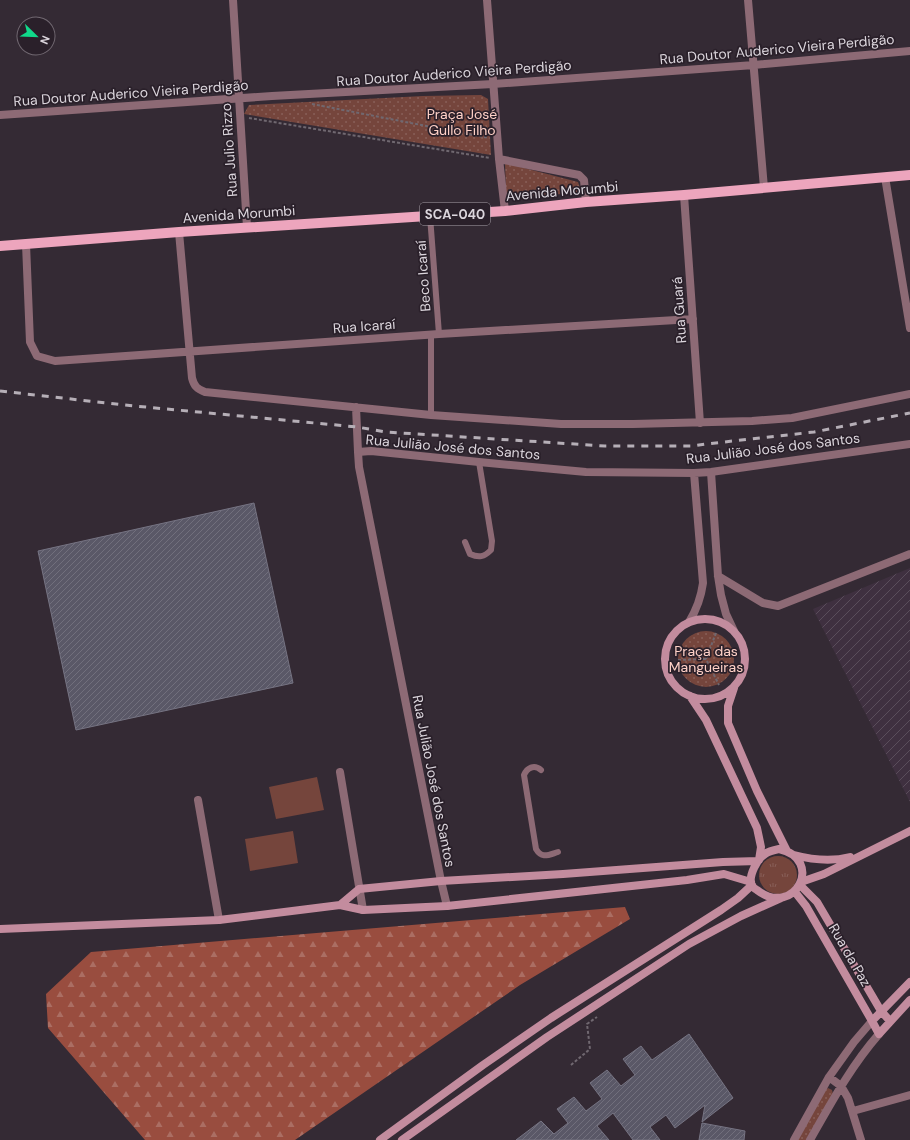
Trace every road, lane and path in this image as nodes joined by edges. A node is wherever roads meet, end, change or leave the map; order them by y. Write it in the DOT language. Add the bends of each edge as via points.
graph roads {
  1 [pos="233,0"];
  2 [pos="488,0"];
  3 [pos="748,0"];
  4 [pos="910,51"];
  5 [pos="754,65"];
  6 [pos="493,84"];
  7 [pos="239,99"];
  8 [pos="311,104"];
  9 [pos="0,115"];
  10 [pos="240,116"];
  11 [pos="498,140"];
  12 [pos="499,159"];
  13 [pos="910,175"];
  14 [pos="885,177"];
  15 [pos="764,188"];
  16 [pos="684,195"];
  17 [pos="586,202"];
  18 [pos="505,211"];
  19 [pos="430,216"];
  20 [pos="247,227"];
  21 [pos="179,232"];
  22 [pos="26,244"];
  23 [pos="0,246"];
  24 [pos="900,273"];
  25 [pos="910,273"];
  26 [pos="693,320"];
  27 [pos="910,328"];
  28 [pos="435,334"];
  29 [pos="189,351"];
  30 [pos="910,394"];
  31 [pos="356,407"];
  32 [pos="431,414"];
  33 [pos="700,423"];
  34 [pos="910,444"];
  35 [pos="358,452"];
  36 [pos="479,462"];
  37 [pos="711,472"];
  38 [pos="694,473"];
  39 [pos="465,542"];
  40 [pos="910,554"];
  41 [pos="718,576"];
  42 [pos="689,622"];
  43 [pos="734,631"];
  44 [pos="716,633"];
  45 [pos="678,660"];
  46 [pos="706,660"];
  47 [pos="738,682"];
  48 [pos="719,685"];
  49 [pos="690,696"];
  50 [pos="541,770"];
  51 [pos="340,772"];
  52 [pos="198,800"];
  53 [pos="910,831"];
  54 [pos="558,852"];
  55 [pos="790,853"];
  56 [pos="861,854"];
  57 [pos="758,860"];
  58 [pos="441,881"];
  59 [pos="751,884"];
  60 [pos="799,886"];
  61 [pos="359,889"];
  62 [pos="780,898"];
  63 [pos="340,905"];
  64 [pos="447,906"];
  65 [pos="363,910"];
  66 [pos="219,920"];
  67 [pos="0,929"];
  68 [pos="910,982"];
  69 [pos="910,1000"];
  70 [pos="881,1011"];
  71 [pos="600,1015"];
  72 [pos="872,1020"];
  73 [pos="890,1021"];
  74 [pos="879,1034"];
  75 [pos="572,1065"];
  76 [pos="830,1077"];
  77 [pos="841,1086"];
  78 [pos="910,1095"];
  79 [pos="853,1111"];
  80 [pos="380,1140"];
  81 [pos="402,1140"];
  82 [pos="794,1140"];
  83 [pos="810,1140"];
  84 [pos="861,1140"];
  1 -- 7 [label="street, Rua Julio Rizzo"];
  2 -- 6 [label="street"];
  3 -- 5 [label="street"];
  4 -- 5 [label="street, Rua Doutor Auderico Vieira Perdigão"];
  5 -- 6 [label="street, Rua Doutor Auderico Vieira Perdigão"];
  5 -- 15 [label="street"];
  6 -- 7 [label="street, Rua Doutor Auderico Vieira Perdigão"];
  6 -- 11 [label="street"];
  7 -- 9 [label="street, Rua Doutor Auderico Vieira Perdigão"];
  7 -- 10 [label="street, Rua Julio Rizzo"];
  8 -- 11 [label="path"];
  10 -- 12 [label="path"];
  10 -- 20 [label="street, Rua Julio Rizzo"];
  11 -- 12 [label="street"];
  12 -- 17 [label="street" via="579,175 584,180"];
  12 -- 18 [label="street"];
  13 -- 14 [label="main road, Avenida Morumbi / SCA-040"];
  14 -- 15 [label="main road, Avenida Morumbi / SCA-040"];
  14 -- 24 [label="street"];
  15 -- 16 [label="main road, Avenida Morumbi / SCA-040"];
  16 -- 17 [label="main road, Avenida Morumbi / SCA-040"];
  16 -- 26 [label="street, Rua Guará"];
  17 -- 18 [label="main road, Avenida Morumbi / SCA-040"];
  18 -- 19 [label="main road, Avenida Morumbi / SCA-040"];
  19 -- 20 [label="main road, Avenida Morumbi / SCA-040"];
  19 -- 28 [label="lane, Beco Icaraí"];
  20 -- 21 [label="main road, Avenida Morumbi / SCA-040"];
  21 -- 22 [label="main road, Avenida Morumbi / SCA-040"];
  21 -- 29 [label="street"];
  22 -- 23 [label="main road, Avenida Morumbi / SCA-040"];
  22 -- 29 [label="street, Rua Icaraí" via="30,342 37,356 55,361"];
  24 -- 25 [label="street"];
  24 -- 27 [label="street"];
  26 -- 28 [label="street, Rua Icaraí"];
  26 -- 33 [label="street, Rua Guará"];
  28 -- 29 [label="street, Rua Icaraí"];
  28 -- 32 [label="lane, Beco Icaraí"];
  29 -- 31 [label="street" via="194,385 205,392"];
  30 -- 33 [label="street" via="792,418"];
  31 -- 32 [label="street"];
  31 -- 35 [label="street"];
  32 -- 33 [label="street" via="561,424"];
  34 -- 37 [label="street, Rua Julião José dos Santos"];
  35 -- 36 [label="street, Rua Julião José dos Santos" via="371,451"];
  35 -- 58 [label="street, Rua Julião José dos Santos"];
  36 -- 38 [label="street, Rua Julião José dos Santos" via="586,472"];
  36 -- 39 [label="lane" via="492,541 491,550 485,556 476,557 470,554"];
  37 -- 38 [label="street, Rua Julião José dos Santos"];
  37 -- 41 [label="street"];
  38 -- 42 [label="street" via="703,584 701,597"];
  40 -- 41 [label="street" via="778,606 763,603"];
  41 -- 43 [label="street" via="726,614"];
  42 -- 43 [label="street" via="700,618 713,618 726,623"];
  42 -- 49 [label="street" via="676,630 669,640 665,653 665,667 679,690"];
  43 -- 47 [label="street" via="743,644 746,656 744,670"];
  44 -- 46 [label="path"];
  45 -- 46 [label="path"];
  46 -- 48 [label="path"];
  47 -- 49 [label="street" via="728,692 717,697 703,699"];
  47 -- 55 [label="street" via="730,698 728,723 757,791"];
  49 -- 57 [label="street" via="706,720 757,828 761,847"];
  50 -- 54 [label="lane" via="533,766 524,775 536,849 543,856"];
  51 -- 61 [label="street"];
  52 -- 66 [label="street"];
  53 -- 56 [label="street"];
  55 -- 56 [label="street" via="810,859 827,860"];
  55 -- 57 [label="street" via="779,849 771,850"];
  55 -- 60 [label="street" via="799,860 802,867 803,875"];
  56 -- 60 [label="street"];
  57 -- 58 [label="street"];
  57 -- 59 [label="street"];
  58 -- 61 [label="street"];
  58 -- 64 [label="street, Rua Julião José dos Santos"];
  59 -- 62 [label="street" via="765,895"];
  59 -- 64 [label="street" via="724,874"];
  59 -- 80 [label="street" via="738,898 721,910 551,1018"];
  60 -- 62 [label="street" via="788,896"];
  60 -- 70 [label="street, Rua da Paz" via="817,902"];
  60 -- 72 [label="street, Rua da Paz" via="806,906"];
  61 -- 63 [label="street"];
  61 -- 65 [label="street"];
  62 -- 81 [label="street" via="689,944 547,1037"];
  63 -- 65 [label="street"];
  63 -- 66 [label="street"];
  64 -- 65 [label="street"];
  66 -- 67 [label="street"];
  68 -- 70 [label="street"];
  69 -- 73 [label="street"];
  70 -- 72 [label="street"];
  70 -- 73 [label="street, Rua da Paz"];
  71 -- 75 [label="path" via="587,1024 590,1049"];
  72 -- 74 [label="street, Rua da Paz"];
  72 -- 76 [label="street"];
  73 -- 74 [label="street"];
  74 -- 77 [label="street"];
  76 -- 77 [label="street"];
  76 -- 82 [label="street"];
  77 -- 79 [label="street"];
  77 -- 83 [label="street"];
  78 -- 79 [label="street"];
  79 -- 84 [label="street"];
}
